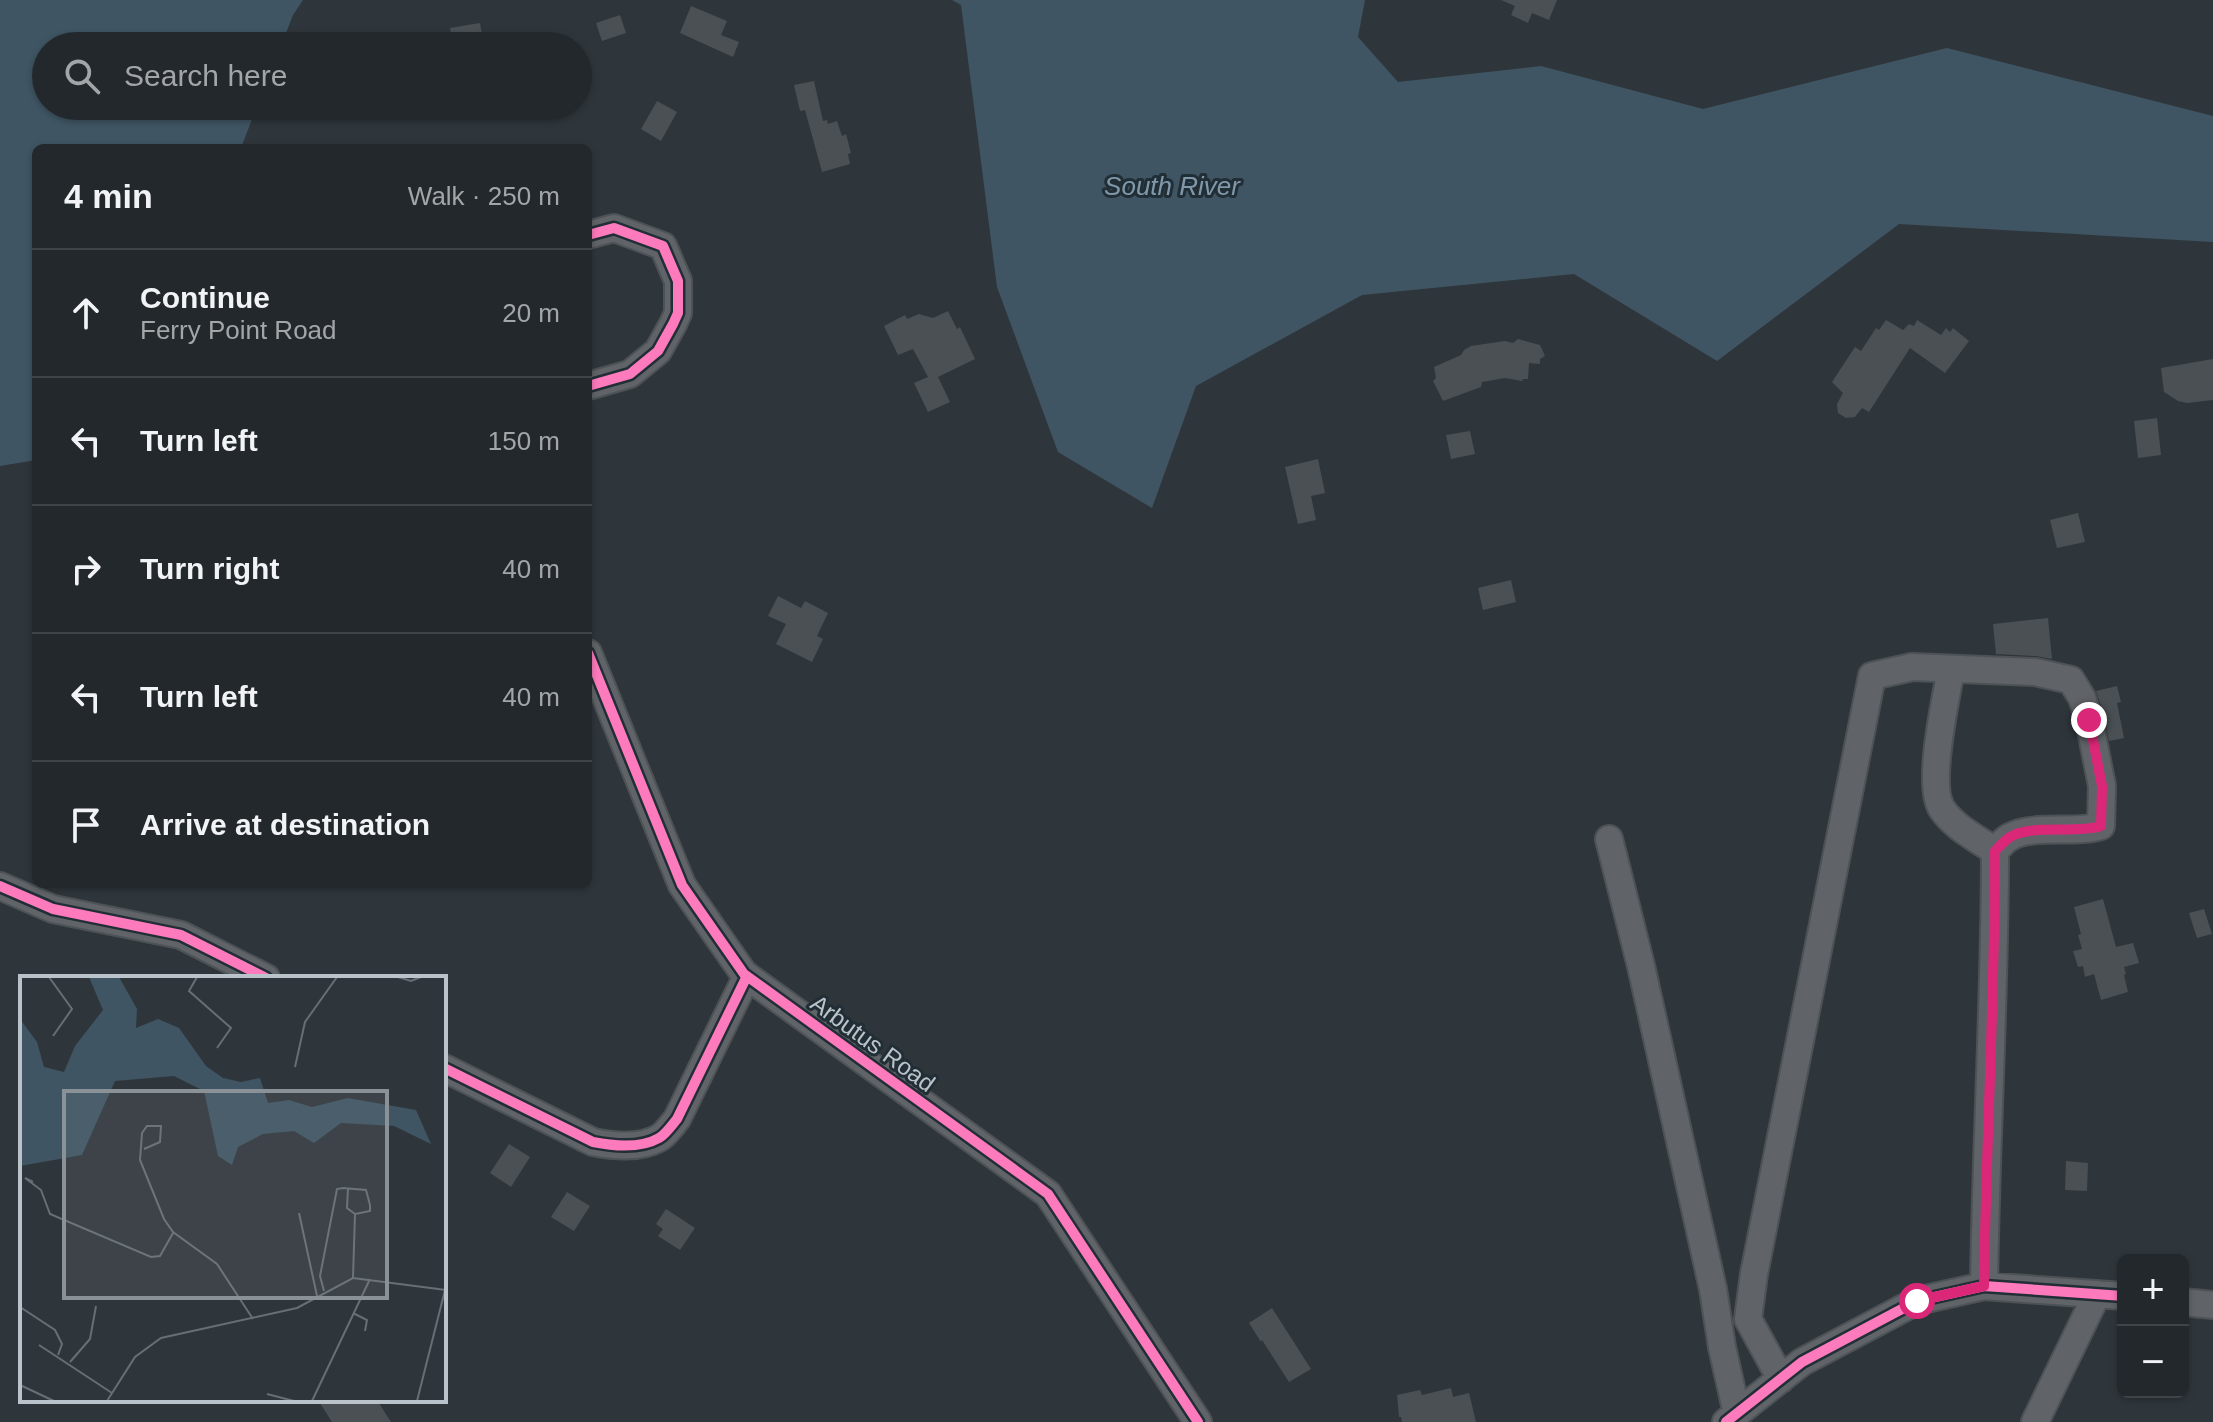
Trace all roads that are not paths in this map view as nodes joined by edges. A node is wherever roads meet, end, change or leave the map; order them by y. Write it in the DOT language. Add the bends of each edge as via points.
graph roads {
  1 [pos="592,234"];
  2 [pos="592,385"];
  3 [pos="592,663"];
  4 [pos="1951,669"];
  5 [pos="1609,839"];
  6 [pos="1995,851"];
  7 [pos="0,886"];
  8 [pos="262,976"];
  9 [pos="747,976"];
  10 [pos="446,1069"];
  11 [pos="1984,1286"];
  12 [pos="2110,1295"];
  13 [pos="2189,1303"];
  14 [pos="2213,1305"];
  15 [pos="1781,1379"];
  16 [pos="1732,1418"];
  17 [pos="1198,1422"];
  18 [pos="2035,1422"];
  1 -- 2 [label="street" via="614,228 663,246 678,281 678,313 658,351 630,374"];
  3 -- 9 [label="street, Arbutus Road" via="682,885"];
  4 -- 6 [label="street" via="1935,780 1940,806 1956,825"];
  4 -- 6 [label="street" via="2035,672 2071,680 2089,720 2102,786 2101,826 2011,836"];
  4 -- 15 [label="street" via="1912,667 1872,676 1748,1319"];
  5 -- 16 [label="street" via="1713,1289"];
  6 -- 11 [label="street"];
  7 -- 8 [label="street" via="53,909 181,935"];
  9 -- 10 [label="street" via="677,1119 660,1138 630,1146 593,1142"];
  9 -- 17 [label="street, Arbutus Road" via="1048,1194"];
  11 -- 12 [label="street"];
  11 -- 15 [label="street" via="1917,1301 1802,1362"];
  12 -- 18 [label="street"];
  13 -- 14 [label="street"];
  15 -- 16 [label="street"];
}
